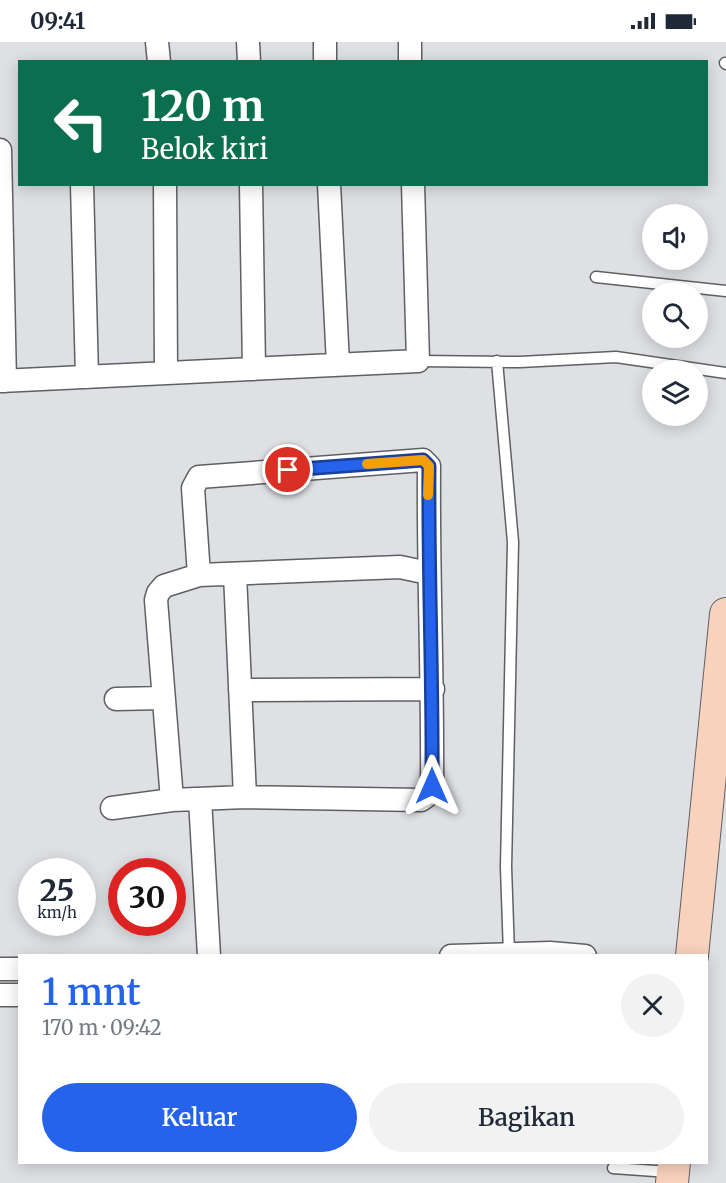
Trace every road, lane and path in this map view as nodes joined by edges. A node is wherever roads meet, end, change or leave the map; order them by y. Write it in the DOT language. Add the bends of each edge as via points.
graph roads {
  1 [pos="157,42"];
  2 [pos="248,42"];
  3 [pos="325,42"];
  4 [pos="410,42"];
  5 [pos="159,60"];
  6 [pos="249,60"];
  7 [pos="325,60"];
  8 [pos="410,60"];
  9 [pos="7,160"];
  10 [pos="82,186"];
  11 [pos="165,186"];
  12 [pos="251,186"];
  13 [pos="329,186"];
  14 [pos="413,186"];
  15 [pos="596,277"];
  16 [pos="726,291"];
  17 [pos="418,361"];
  18 [pos="497,361"];
  19 [pos="338,364"];
  20 [pos="254,369"];
  21 [pos="166,373"];
  22 [pos="726,373"];
  23 [pos="87,377"];
  24 [pos="3,381"];
  25 [pos="428,573"];
  26 [pos="235,574"];
  27 [pos="199,575"];
  28 [pos="726,614"];
  29 [pos="433,689"];
  30 [pos="240,690"];
  31 [pos="163,698"];
  32 [pos="116,699"];
  33 [pos="245,796"];
  34 [pos="200,799"];
  35 [pos="172,800"];
  36 [pos="112,808"];
  37 [pos="209,954"];
  38 [pos="509,954"];
  39 [pos="562,954"];
  40 [pos="692,954"];
  41 [pos="0,969"];
  42 [pos="18,969"];
  43 [pos="18,995"];
  44 [pos="0,996"];
  45 [pos="613,1168"];
  46 [pos="673,1173"];
  1 -- 5 [label="street"];
  2 -- 6 [label="street"];
  3 -- 7 [label="street"];
  4 -- 8 [label="street"];
  9 -- 24 [label="street"];
  10 -- 23 [label="street"];
  11 -- 21 [label="street"];
  12 -- 20 [label="street"];
  13 -- 19 [label="street"];
  14 -- 17 [label="street"];
  15 -- 16 [label="lane"];
  17 -- 18 [label="lane"];
  17 -- 19 [label="street"];
  18 -- 22 [label="lane" via="616,357"];
  18 -- 38 [label="lane" via="513,542 506,867"];
  19 -- 20 [label="street"];
  20 -- 21 [label="street"];
  21 -- 23 [label="street"];
  23 -- 24 [label="street"];
  25 -- 26 [label="street" via="400,567"];
  25 -- 27 [label="street" via="429,466 423,460 199,477 193,488"];
  25 -- 29 [label="street"];
  26 -- 27 [label="street"];
  26 -- 30 [label="street"];
  27 -- 31 [label="street" via="164,586 158,592"];
  28 -- 40 [label="main road"];
  29 -- 30 [label="street"];
  29 -- 33 [label="street" via="432,786 421,800"];
  30 -- 33 [label="street"];
  31 -- 32 [label="street"];
  31 -- 35 [label="street"];
  33 -- 34 [label="street"];
  34 -- 35 [label="street"];
  34 -- 37 [label="street"];
  35 -- 36 [label="street"];
  38 -- 39 [label="street"];
  41 -- 42 [label="street"];
  43 -- 44 [label="street"];
  45 -- 46 [label="lane"];
}
